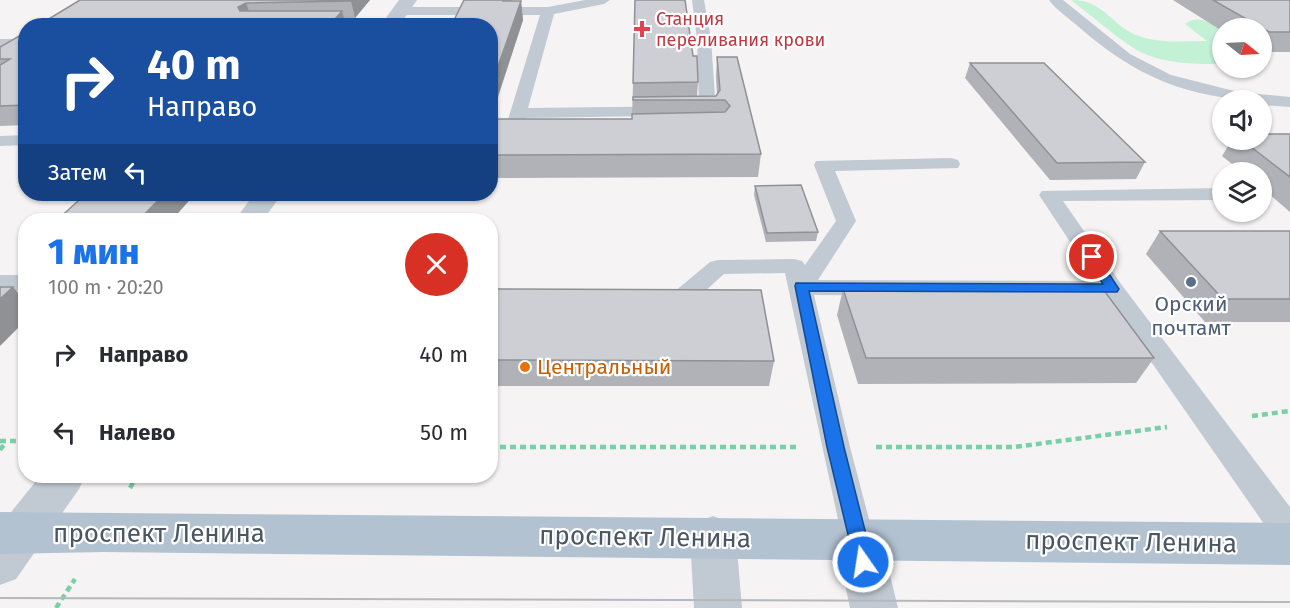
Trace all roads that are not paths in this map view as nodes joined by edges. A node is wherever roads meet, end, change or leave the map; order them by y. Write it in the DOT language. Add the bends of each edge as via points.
graph roads {
  1 [pos="604,0"];
  2 [pos="698,0"];
  3 [pos="1055,0"];
  4 [pos="525,5"];
  5 [pos="548,10"];
  6 [pos="397,15"];
  7 [pos="357,18"];
  8 [pos="0,43"];
  9 [pos="18,43"];
  10 [pos="1286,105"];
  11 [pos="511,124"];
  12 [pos="717,128"];
  13 [pos="18,140"];
  14 [pos="0,141"];
  15 [pos="951,164"];
  16 [pos="1212,194"];
  17 [pos="0,283"];
  18 [pos="18,283"];
  19 [pos="801,286"];
  20 [pos="1113,289"];
  21 [pos="644,299"];
  22 [pos="58,483"];
  23 [pos="1290,533"];
  24 [pos="712,537"];
  25 [pos="858,538"];
  26 [pos="7,543"];
  27 [pos="1290,544"];
  28 [pos="718,608"];
  29 [pos="874,608"];
  1 -- 5 [label="lane"];
  2 -- 11 [label="lane" via="708,111"];
  3 -- 10 [label="lane" via="1115,49 1151,72 1213,92"];
  4 -- 5 [label="lane"];
  4 -- 6 [label="lane"];
  5 -- 11 [label="lane"];
  6 -- 7 [label="lane"];
  8 -- 9 [label="lane"];
  11 -- 12 [label="lane"];
  13 -- 14 [label="lane"];
  15 -- 19 [label="lane" via="823,165 846,221"];
  16 -- 20 [label="lane" via="1049,195"];
  17 -- 18 [label="lane"];
  19 -- 20 [label="lane"];
  19 -- 21 [label="lane" via="794,266 718,267 679,300"];
  19 -- 25 [label="lane"];
  20 -- 23 [label="lane"];
  22 -- 26 [label="street"];
  24 -- 25 [label="main road, проспект Ленина"];
  24 -- 26 [label="main road, проспект Ленина" via="116,532"];
  24 -- 28 [label="street"];
  25 -- 27 [label="main road, проспект Ленина"];
  25 -- 29 [label="street"];
}
